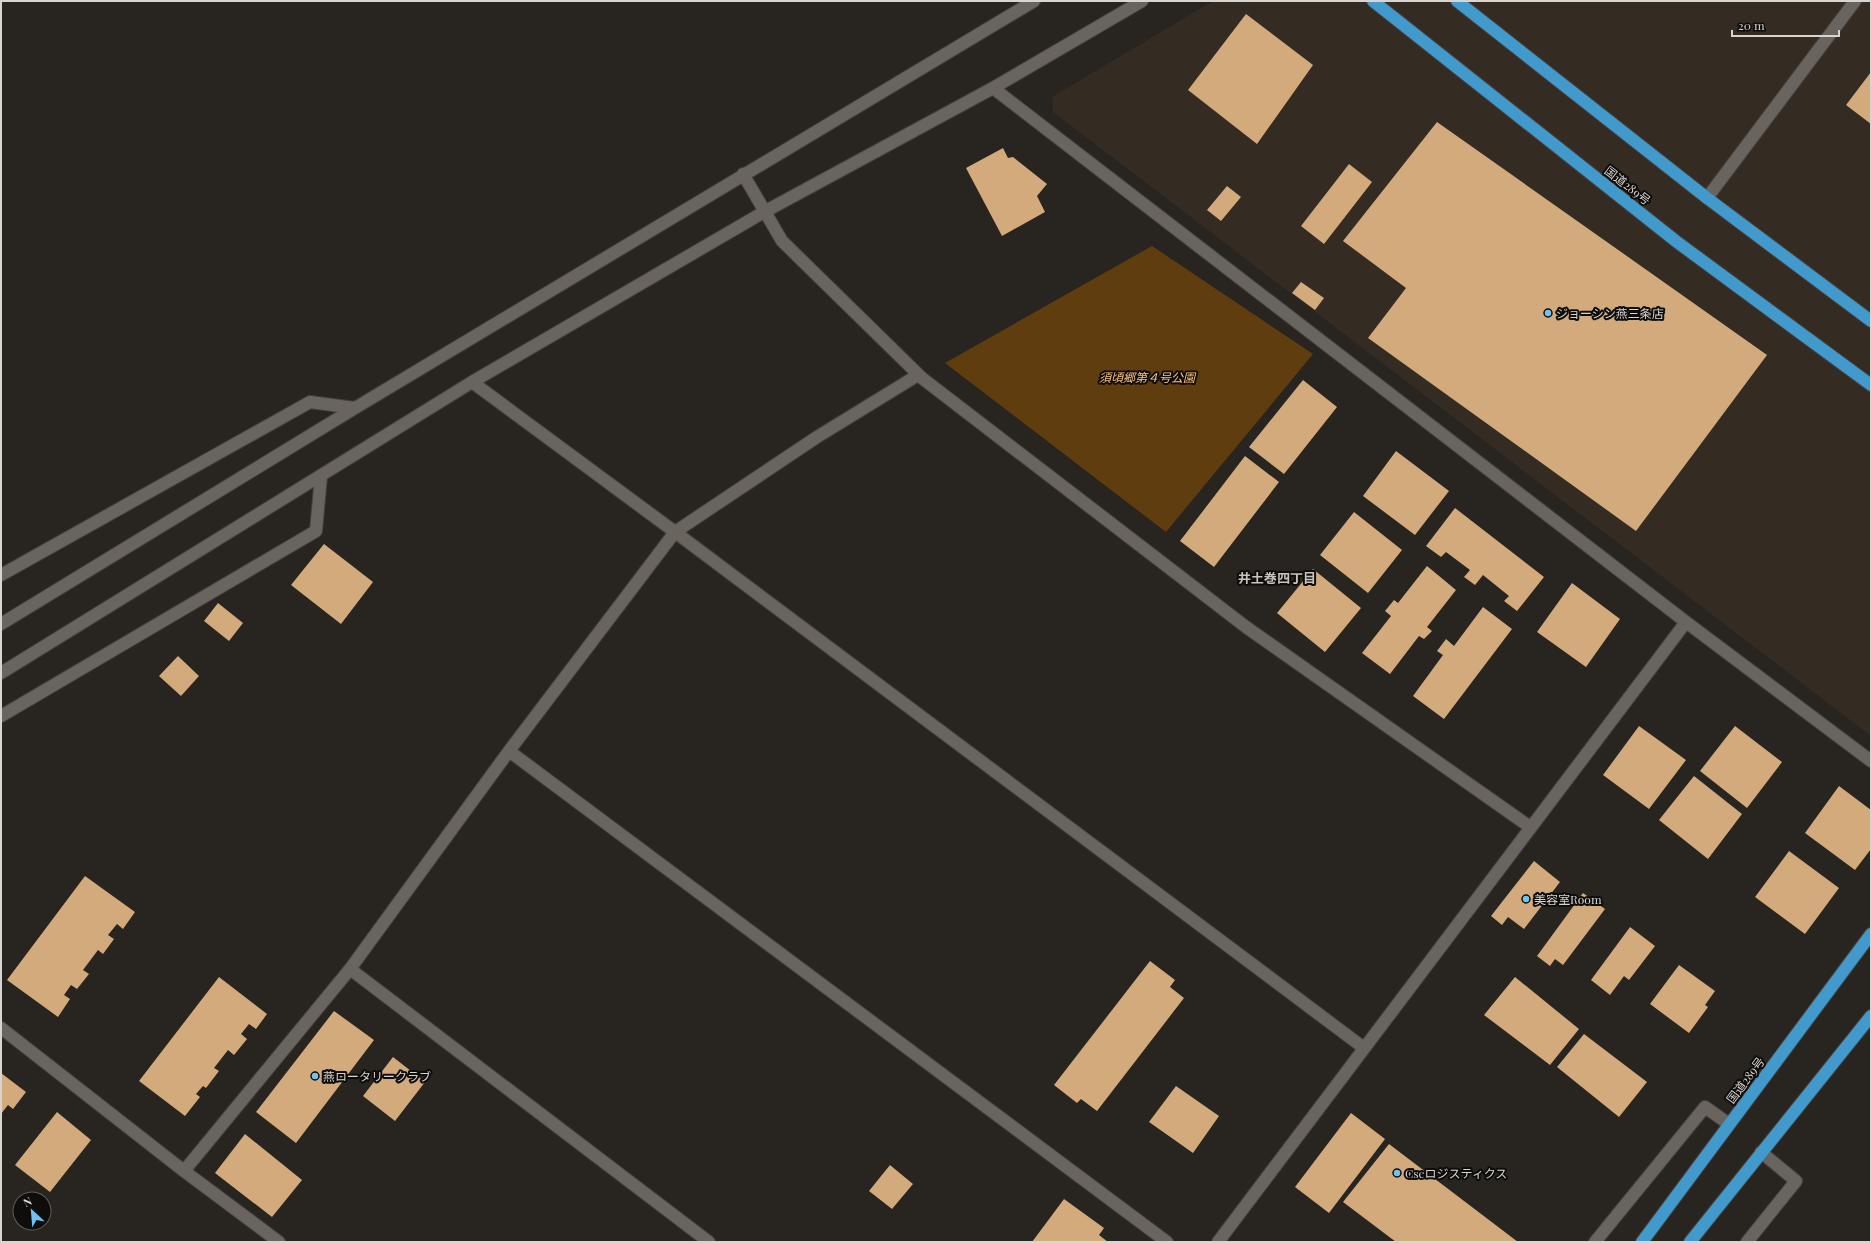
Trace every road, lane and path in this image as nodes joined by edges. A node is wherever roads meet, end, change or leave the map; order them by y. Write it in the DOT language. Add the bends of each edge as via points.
graph roads {
  1 [pos="1034,1"];
  2 [pos="1142,1"];
  3 [pos="1373,1"];
  4 [pos="1457,1"];
  5 [pos="1855,1"];
  6 [pos="993,88"];
  7 [pos="743,174"];
  8 [pos="1707,198"];
  9 [pos="764,212"];
  10 [pos="1871,321"];
  11 [pos="924,380"];
  12 [pos="472,382"];
  13 [pos="1871,386"];
  14 [pos="355,408"];
  15 [pos="321,476"];
  16 [pos="675,532"];
  17 [pos="1,575"];
  18 [pos="1686,622"];
  19 [pos="1,624"];
  20 [pos="1,673"];
  21 [pos="1,716"];
  22 [pos="510,751"];
  23 [pos="1871,761"];
  24 [pos="1530,827"];
  25 [pos="1871,934"];
  26 [pos="350,969"];
  27 [pos="1871,1016"];
  28 [pos="1,1028"];
  29 [pos="1364,1048"];
  30 [pos="1729,1124"];
  31 [pos="1761,1152"];
  32 [pos="184,1171"];
  33 [pos="279,1242"];
  34 [pos="708,1242"];
  35 [pos="1167,1242"];
  36 [pos="1218,1242"];
  37 [pos="1595,1242"];
  38 [pos="1642,1242"];
  39 [pos="1690,1242"];
  40 [pos="1747,1242"];
  1 -- 7 [label="street"];
  2 -- 6 [label="street"];
  3 -- 13 [label="highway, 国道289号" via="1677,242"];
  4 -- 8 [label="highway"];
  5 -- 8 [label="street"];
  6 -- 9 [label="street"];
  6 -- 18 [label="street"];
  7 -- 9 [label="street"];
  7 -- 14 [label="street"];
  8 -- 10 [label="highway"];
  9 -- 11 [label="street" via="782,241"];
  9 -- 12 [label="street"];
  11 -- 16 [label="street" via="918,375 823,433"];
  11 -- 24 [label="street" via="1246,627"];
  12 -- 15 [label="street"];
  12 -- 16 [label="street"];
  14 -- 17 [label="street" via="310,402"];
  14 -- 19 [label="street"];
  15 -- 20 [label="street"];
  15 -- 21 [label="street" via="316,530"];
  16 -- 22 [label="street"];
  16 -- 29 [label="street"];
  18 -- 23 [label="street"];
  18 -- 24 [label="street"];
  22 -- 26 [label="street"];
  22 -- 35 [label="street"];
  24 -- 29 [label="street"];
  25 -- 30 [label="highway, 国道289号"];
  26 -- 32 [label="street"];
  26 -- 34 [label="street"];
  27 -- 31 [label="highway"];
  28 -- 32 [label="street"];
  29 -- 36 [label="street"];
  30 -- 37 [label="street" via="1705,1107"];
  30 -- 38 [label="highway, 国道289号"];
  31 -- 39 [label="highway"];
  31 -- 40 [label="street" via="1796,1181"];
  32 -- 33 [label="street"];
}
